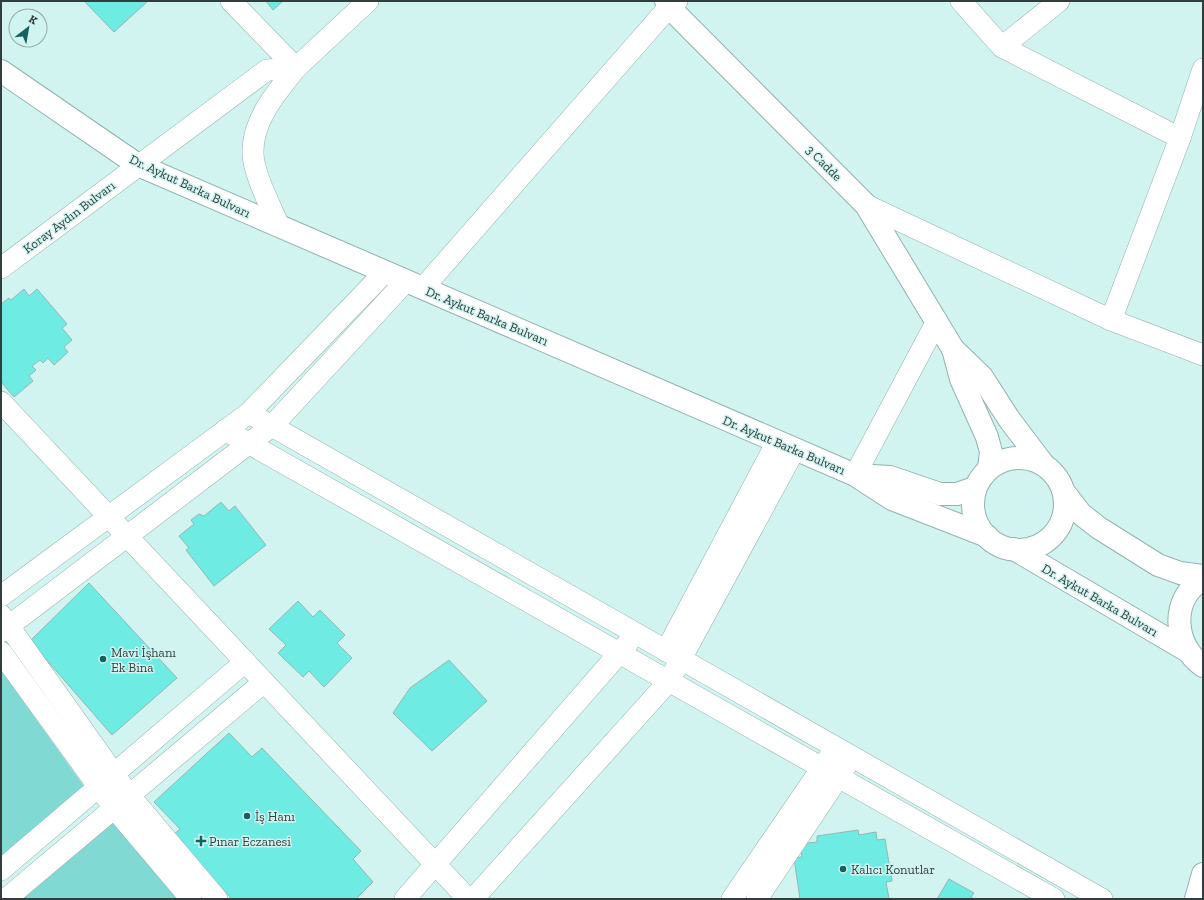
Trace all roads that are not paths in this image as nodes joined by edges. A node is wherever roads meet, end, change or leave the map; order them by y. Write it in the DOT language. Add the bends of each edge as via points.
graph roads {
  1 [pos="231,1"];
  2 [pos="368,1"];
  3 [pos="961,1"];
  4 [pos="1059,1"];
  5 [pos="671,3"];
  6 [pos="1002,47"];
  7 [pos="296,68"];
  8 [pos="1203,69"];
  9 [pos="1,71"];
  10 [pos="1180,138"];
  11 [pos="138,165"];
  12 [pos="866,205"];
  13 [pos="279,226"];
  14 [pos="1,268"];
  15 [pos="384,272"];
  16 [pos="414,285"];
  17 [pos="1111,320"];
  18 [pos="937,321"];
  19 [pos="953,349"];
  20 [pos="1203,355"];
  21 [pos="1,402"];
  22 [pos="249,413"];
  23 [pos="272,426"];
  24 [pos="225,430"];
  25 [pos="249,443"];
  26 [pos="786,445"];
  27 [pos="1043,464"];
  28 [pos="989,468"];
  29 [pos="855,475"];
  30 [pos="975,488"];
  31 [pos="1064,492"];
  32 [pos="108,516"];
  33 [pos="127,536"];
  34 [pos="986,536"];
  35 [pos="1014,550"];
  36 [pos="1203,576"];
  37 [pos="1203,579"];
  38 [pos="1,596"];
  39 [pos="4,624"];
  40 [pos="636,634"];
  41 [pos="1186,650"];
  42 [pos="1,652"];
  43 [pos="620,653"];
  44 [pos="674,655"];
  45 [pos="245,662"];
  46 [pos="1203,667"];
  47 [pos="669,681"];
  48 [pos="264,682"];
  49 [pos="844,752"];
  50 [pos="830,772"];
  51 [pos="106,781"];
  52 [pos="121,802"];
  53 [pos="435,865"];
  54 [pos="1,870"];
  55 [pos="1203,874"];
  56 [pos="6,899"];
  57 [pos="191,899"];
  58 [pos="217,899"];
  59 [pos="405,899"];
  60 [pos="468,899"];
  61 [pos="473,899"];
  62 [pos="732,899"];
  63 [pos="757,899"];
  64 [pos="1054,899"];
  65 [pos="1102,899"];
  66 [pos="1196,899"];
  1 -- 7 [label="street"];
  2 -- 7 [label="street"];
  3 -- 6 [label="street"];
  4 -- 6 [label="street"];
  5 -- 12 [label="main road, 3 Cadde"];
  5 -- 16 [label="street"];
  6 -- 10 [label="street"];
  7 -- 11 [label="street, Koray Aydın Bulvarı" via="267,70"];
  7 -- 13 [label="street" via="262,115 255,135 253,152 255,168"];
  8 -- 10 [label="street"];
  9 -- 11 [label="main road, Dr. Aykut Barka Bulvarı"];
  10 -- 17 [label="street"];
  11 -- 13 [label="main road, Dr. Aykut Barka Bulvarı"];
  11 -- 14 [label="street, Koray Aydın Bulvarı"];
  12 -- 17 [label="street"];
  12 -- 18 [label="main road, 3 Cadde"];
  13 -- 15 [label="main road, Dr. Aykut Barka Bulvarı"];
  15 -- 16 [label="main road, Dr. Aykut Barka Bulvarı"];
  15 -- 22 [label="street"];
  16 -- 23 [label="street"];
  16 -- 26 [label="main road, Dr. Aykut Barka Bulvarı"];
  17 -- 20 [label="street"];
  18 -- 19 [label="main road, 3 Cadde"];
  18 -- 29 [label="street"];
  19 -- 27 [label="main road" via="982,378"];
  19 -- 28 [label="main road" via="961,379 987,437 990,452"];
  21 -- 32 [label="street"];
  22 -- 23 [label="street"];
  22 -- 24 [label="street"];
  23 -- 25 [label="street"];
  23 -- 40 [label="street"];
  24 -- 25 [label="street"];
  24 -- 32 [label="street"];
  25 -- 33 [label="street"];
  25 -- 43 [label="street"];
  26 -- 29 [label="main road, Dr. Aykut Barka Bulvarı"];
  26 -- 44 [label="street"];
  27 -- 28 [label="main road" via="1027,459 1010,458"];
  27 -- 31 [label="main road" via="1054,474"];
  28 -- 30 [label="main road"];
  29 -- 30 [label="main road" via="890,477 940,494 957,494"];
  29 -- 34 [label="main road, Dr. Aykut Barka Bulvarı" via="892,499"];
  30 -- 34 [label="main road" via="974,514"];
  31 -- 35 [label="main road" via="1063,516 1054,534 1038,546"];
  31 -- 36 [label="main road" via="1081,514 1099,528 1158,565 1180,573"];
  32 -- 33 [label="street"];
  32 -- 38 [label="street"];
  33 -- 39 [label="street"];
  33 -- 45 [label="street"];
  34 -- 35 [label="main road" via="997,544"];
  35 -- 41 [label="main road, Dr. Aykut Barka Bulvarı"];
  37 -- 41 [label="main road" via="1189,591 1179,614 1181,639"];
  39 -- 51 [label="street"];
  40 -- 43 [label="street"];
  40 -- 44 [label="street"];
  41 -- 46 [label="main road, Dr. Aykut Barka Bulvarı"];
  42 -- 51 [label="street"];
  43 -- 47 [label="street"];
  43 -- 53 [label="street"];
  44 -- 47 [label="street"];
  44 -- 49 [label="street"];
  45 -- 48 [label="street"];
  45 -- 51 [label="street"];
  47 -- 50 [label="street"];
  47 -- 61 [label="street"];
  48 -- 52 [label="street"];
  48 -- 53 [label="street"];
  49 -- 50 [label="street"];
  49 -- 65 [label="street"];
  50 -- 62 [label="street"];
  50 -- 63 [label="street"];
  50 -- 64 [label="street"];
  51 -- 52 [label="street"];
  51 -- 54 [label="street"];
  52 -- 56 [label="street"];
  52 -- 57 [label="street"];
  52 -- 58 [label="street"];
  53 -- 59 [label="street"];
  53 -- 60 [label="street"];
  55 -- 66 [label="main road"];
}
